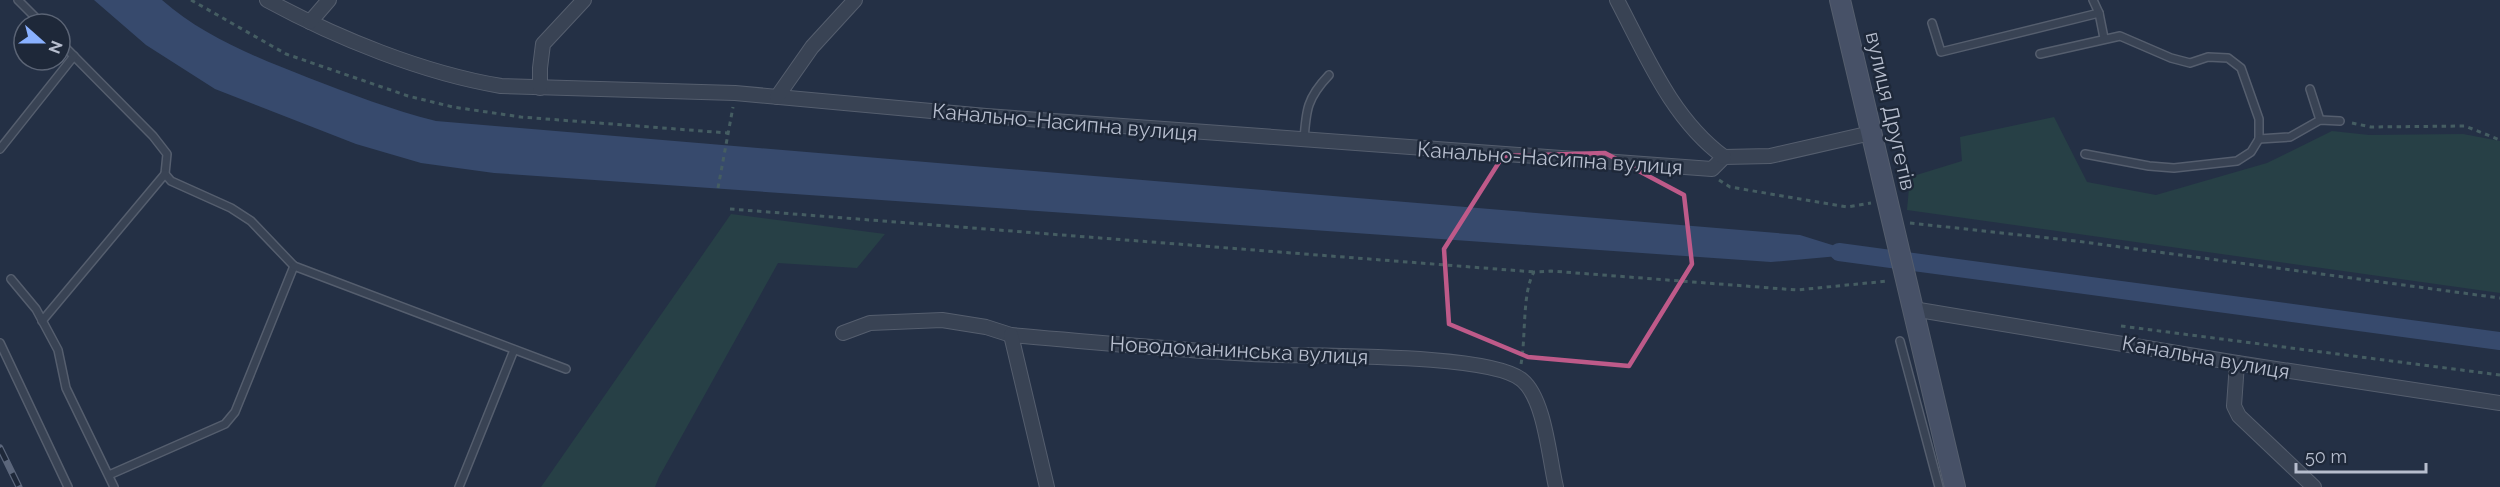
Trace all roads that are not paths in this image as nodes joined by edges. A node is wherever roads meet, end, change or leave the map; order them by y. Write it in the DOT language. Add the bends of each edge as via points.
graph roads {
  1 [pos="18,0"];
  2 [pos="267,0"];
  3 [pos="329,0"];
  4 [pos="584,0"];
  5 [pos="855,0"];
  6 [pos="1617,0"];
  7 [pos="1840,0"];
  8 [pos="2093,0"];
  9 [pos="30,12"];
  10 [pos="2099,13"];
  11 [pos="310,22"];
  12 [pos="1932,23"];
  13 [pos="2104,38"];
  14 [pos="2040,54"];
  15 [pos="74,56"];
  16 [pos="1329,75"];
  17 [pos="540,88"];
  18 [pos="2310,89"];
  19 [pos="777,97"];
  20 [pos="2320,120"];
  21 [pos="2340,121"];
  22 [pos="1871,133"];
  23 [pos="2259,139"];
  24 [pos="1304,140"];
  25 [pos="0,149"];
  26 [pos="2085,154"];
  27 [pos="1724,157"];
  28 [pos="165,174"];
  29 [pos="294,266"];
  30 [pos="11,279"];
  31 [pos="1913,309"];
  32 [pos="42,321"];
  33 [pos="843,333"];
  34 [pos="1011,335"];
  35 [pos="1900,341"];
  36 [pos="0,343"];
  37 [pos="514,350"];
  38 [pos="2237,363"];
  39 [pos="566,369"];
  40 [pos="2500,403"];
  41 [pos="108,475"];
  42 [pos="68,487"];
  43 [pos="114,487"];
  44 [pos="459,487"];
  45 [pos="1047,487"];
  46 [pos="1556,487"];
  47 [pos="1938,487"];
  48 [pos="1955,487"];
  49 [pos="2314,487"];
  1 -- 9 [label="lane"];
  2 -- 11 [label="street, Канально-Насипна вулиця"];
  3 -- 11 [label="street"];
  4 -- 17 [label="street" via="543,45"];
  5 -- 19 [label="street" via="812,47"];
  6 -- 27 [label="street" via="1669,96 1689,124"];
  7 -- 22 [label="main road, вулиця Другетів"];
  8 -- 10 [label="lane"];
  10 -- 12 [label="lane" via="1941,52"];
  10 -- 13 [label="lane"];
  11 -- 17 [label="street, Канально-Насипна вулиця" via="465,80"];
  13 -- 14 [label="lane"];
  13 -- 23 [label="lane" via="2120,36 2190,63 2208,57 2228,58 2241,68 2259,119"];
  15 -- 25 [label="lane"];
  15 -- 28 [label="lane" via="167,154"];
  16 -- 24 [label="lane" via="1308,102"];
  17 -- 19 [label="street, Канально-Насипна вулиця"];
  18 -- 20 [label="lane"];
  19 -- 24 [label="street, Канально-Насипна вулиця"];
  20 -- 21 [label="lane"];
  20 -- 23 [label="lane" via="2290,137"];
  22 -- 27 [label="street" via="1770,156"];
  22 -- 31 [label="main road, вулиця Другетів" via="1894,227 1899,283"];
  23 -- 26 [label="lane" via="2251,152 2236,160 2174,168"];
  24 -- 27 [label="street, Канально-Насипна вулиця" via="1712,169"];
  28 -- 29 [label="lane" via="171,181 251,220"];
  28 -- 32 [label="lane"];
  29 -- 37 [label="lane"];
  29 -- 41 [label="lane" via="235,412 225,424"];
  30 -- 32 [label="lane"];
  31 -- 38 [label="street, Канальна вулиця"];
  31 -- 48 [label="main road, вулиця Другетів"];
  32 -- 41 [label="lane" via="58,350 66,388"];
  33 -- 34 [label="street, Новодоманинська вулиця" via="870,323 942,320"];
  34 -- 45 [label="street"];
  34 -- 46 [label="street, Новодоманинська вулиця" via="1252,354 1450,361 1510,372 1531,389 1538,406"];
  35 -- 47 [label="lane"];
  36 -- 42 [label="lane"];
  37 -- 39 [label="lane"];
  37 -- 44 [label="lane"];
  38 -- 40 [label="street, Канальна вулиця"];
  38 -- 49 [label="street" via="2234,406 2239,416"];
  41 -- 43 [label="lane"];
}
